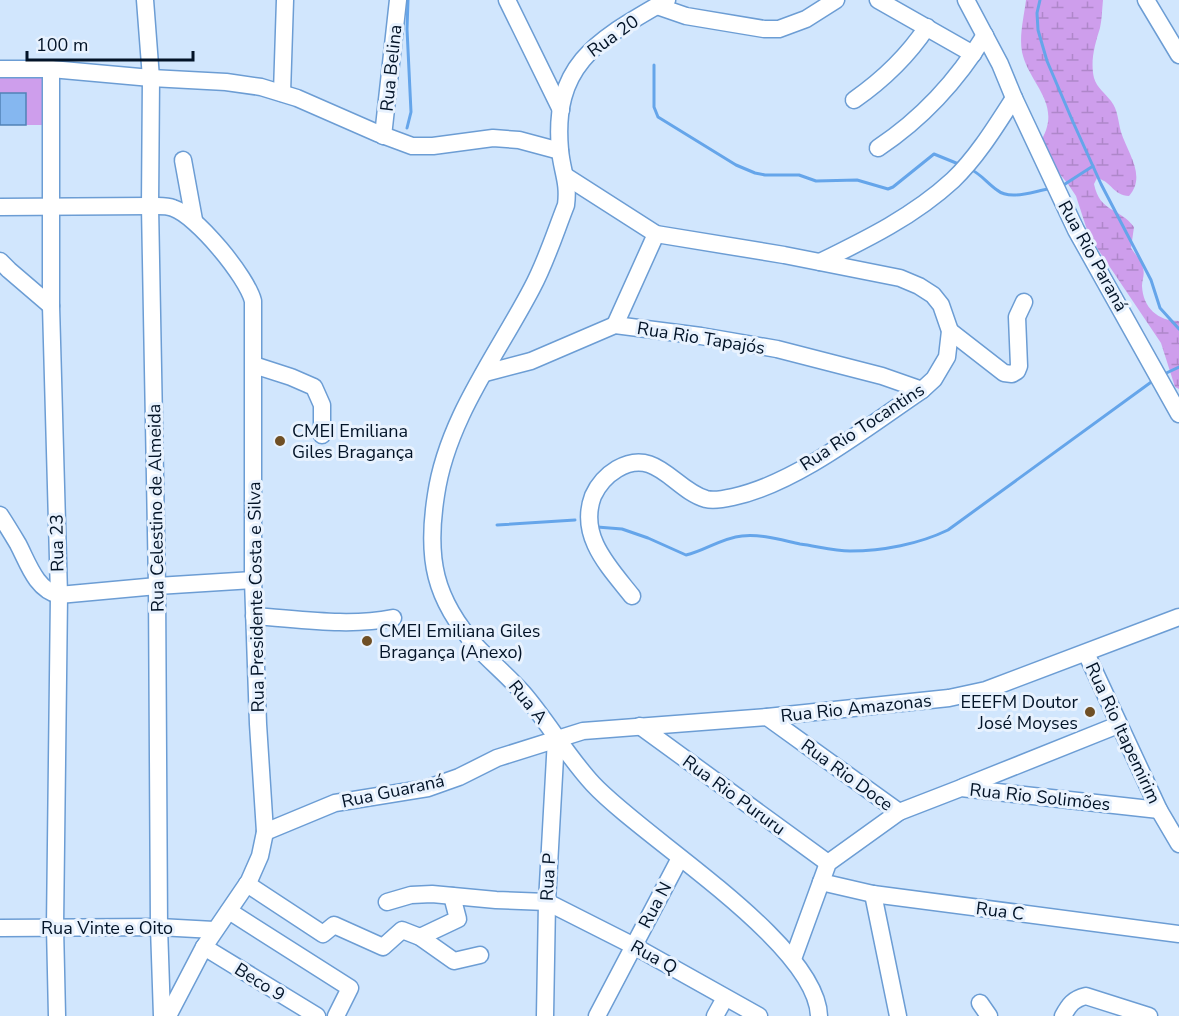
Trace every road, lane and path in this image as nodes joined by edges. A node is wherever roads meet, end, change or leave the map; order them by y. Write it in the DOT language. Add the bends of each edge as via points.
graph roads {
  1 [pos="145,0"];
  2 [pos="285,0"];
  3 [pos="398,0"];
  4 [pos="836,0"];
  5 [pos="878,0"];
  6 [pos="966,0"];
  7 [pos="1146,0"];
  8 [pos="511,2"];
  9 [pos="662,3"];
  10 [pos="927,27"];
  11 [pos="985,35"];
  12 [pos="973,54"];
  13 [pos="1179,55"];
  14 [pos="0,69"];
  15 [pos="51,69"];
  16 [pos="152,78"];
  17 [pos="282,93"];
  18 [pos="1014,98"];
  19 [pos="854,100"];
  20 [pos="561,110"];
  21 [pos="384,136"];
  22 [pos="878,148"];
  23 [pos="560,151"];
  24 [pos="183,160"];
  25 [pos="567,177"];
  26 [pos="52,206"];
  27 [pos="150,206"];
  28 [pos="0,207"];
  29 [pos="194,220"];
  30 [pos="656,234"];
  31 [pos="0,261"];
  32 [pos="820,262"];
  33 [pos="1024,302"];
  34 [pos="51,306"];
  35 [pos="615,325"];
  36 [pos="950,330"];
  37 [pos="254,365"];
  38 [pos="485,373"];
  39 [pos="922,390"];
  40 [pos="1178,410"];
  41 [pos="322,435"];
  42 [pos="0,515"];
  43 [pos="253,580"];
  44 [pos="157,586"];
  45 [pos="59,595"];
  46 [pos="632,596"];
  47 [pos="254,616"];
  48 [pos="1179,617"];
  49 [pos="393,618"];
  50 [pos="1086,653"];
  51 [pos="766,717"];
  52 [pos="1118,725"];
  53 [pos="640,726"];
  54 [pos="555,739"];
  55 [pos="961,788"];
  56 [pos="1159,810"];
  57 [pos="899,812"];
  58 [pos="265,832"];
  59 [pos="1177,835"];
  60 [pos="680,858"];
  61 [pos="828,863"];
  62 [pos="821,882"];
  63 [pos="247,884"];
  64 [pos="873,894"];
  65 [pos="452,896"];
  66 [pos="387,902"];
  67 [pos="546,902"];
  68 [pos="229,911"];
  69 [pos="55,927"];
  70 [pos="159,927"];
  71 [pos="0,928"];
  72 [pos="214,930"];
  73 [pos="1179,934"];
  74 [pos="420,937"];
  75 [pos="634,946"];
  76 [pos="204,947"];
  77 [pos="480,955"];
  78 [pos="793,959"];
  79 [pos="725,998"];
  80 [pos="57,1016"];
  81 [pos="162,1016"];
  82 [pos="168,1016"];
  83 [pos="317,1016"];
  84 [pos="336,1016"];
  85 [pos="544,1016"];
  86 [pos="597,1016"];
  87 [pos="715,1016"];
  88 [pos="759,1016"];
  89 [pos="819,1016"];
  90 [pos="898,1016"];
  91 [pos="1063,1016"];
  92 [pos="1149,1016"];
  1 -- 16 [label="street, Rua Celestino de Almeida"];
  2 -- 17 [label="street"];
  3 -- 21 [label="street, Rua Belina"];
  4 -- 9 [label="street" via="806,19 764,29 686,16"];
  5 -- 10 [label="street"];
  6 -- 11 [label="street, Rua Rio Paraná"];
  7 -- 13 [label="street"];
  8 -- 20 [label="street"];
  9 -- 20 [label="street, Rua 20" via="597,44 579,62 564,90"];
  10 -- 12 [label="street"];
  10 -- 19 [label="street" via="895,68"];
  11 -- 12 [label="street"];
  11 -- 18 [label="street, Rua Rio Paraná"];
  12 -- 22 [label="street" via="930,106"];
  14 -- 15 [label="street"];
  15 -- 16 [label="street"];
  15 -- 26 [label="street, Rua 23"];
  16 -- 17 [label="street" via="226,82"];
  16 -- 27 [label="street, Rua Celestino de Almeida"];
  17 -- 21 [label="street"];
  18 -- 32 [label="street" via="954,178 911,213"];
  18 -- 40 [label="street, Rua Rio Paraná" via="1076,230"];
  20 -- 23 [label="street, Rua 20"];
  21 -- 23 [label="street" via="412,146 494,138"];
  23 -- 25 [label="street, Rua A"];
  24 -- 29 [label="street"];
  25 -- 30 [label="street"];
  25 -- 38 [label="street, Rua A" via="566,205 533,286"];
  26 -- 27 [label="street, Rua Presidente Costa e Silva"];
  26 -- 28 [label="street, Rua Presidente Costa e Silva"];
  26 -- 34 [label="street, Rua 23"];
  27 -- 29 [label="street, Rua Presidente Costa e Silva" via="173,207"];
  27 -- 44 [label="street, Rua Celestino de Almeida"];
  29 -- 37 [label="street, Rua Presidente Costa e Silva" via="251,293"];
  30 -- 32 [label="street"];
  30 -- 35 [label="street"];
  31 -- 34 [label="street"];
  32 -- 36 [label="street" via="900,278 919,286 941,305"];
  33 -- 36 [label="street" via="1017,317 1019,366 1012,374 1004,373"];
  34 -- 45 [label="street, Rua 23"];
  35 -- 38 [label="street, Rua Rio Tapajós" via="531,361"];
  35 -- 39 [label="street, Rua Rio Tapajós" via="777,349"];
  36 -- 39 [label="street, Rua Rio Tocantins" via="947,357"];
  37 -- 41 [label="street" via="314,387 322,405"];
  37 -- 43 [label="street, Rua Presidente Costa e Silva"];
  38 -- 54 [label="street, Rua A" via="452,435 436,494 432,545 436,576 445,602 462,630 522,692"];
  39 -- 46 [label="street, Rua Rio Tocantins" via="822,458 764,487 734,497 704,499 659,468 637,462 609,475 595,491 589,526 602,558"];
  42 -- 45 [label="street" via="41,585"];
  43 -- 44 [label="street"];
  43 -- 47 [label="street, Rua Presidente Costa e Silva"];
  44 -- 45 [label="street"];
  44 -- 70 [label="street, Rua Celestino de Almeida"];
  45 -- 69 [label="street, Rua 23"];
  47 -- 49 [label="street" via="345,622"];
  47 -- 58 [label="street, Rua Presidente Costa e Silva"];
  48 -- 50 [label="street, Rua Rio Amazonas"];
  50 -- 51 [label="street, Rua Rio Amazonas" via="986,690 949,698"];
  50 -- 52 [label="street, Rua Rio Itapemirim"];
  51 -- 53 [label="street, Rua Rio Amazonas"];
  51 -- 57 [label="street, Rua Rio Doce"];
  52 -- 55 [label="street"];
  52 -- 56 [label="street, Rua Rio Itapemirim"];
  53 -- 54 [label="street, Rua Rio Amazonas" via="584,731"];
  53 -- 61 [label="street, Rua Rio Pururu"];
  54 -- 58 [label="street, Rua Guaraná" via="497,758 428,788 335,803"];
  54 -- 60 [label="street, Rua A" via="594,785"];
  54 -- 67 [label="street, Rua P"];
  55 -- 56 [label="street, Rua Rio Solimões"];
  55 -- 57 [label="street, Rua Rio Solimões"];
  56 -- 59 [label="street, Rua Rio Itapemirim"];
  57 -- 61 [label="street, Rua Rio Solimões"];
  58 -- 63 [label="street, Rua Presidente Costa e Silva" via="260,856"];
  60 -- 75 [label="street, Rua N"];
  60 -- 78 [label="street, Rua A" via="752,917"];
  61 -- 62 [label="street"];
  62 -- 64 [label="street, Rua C"];
  62 -- 78 [label="street"];
  63 -- 68 [label="street, Rua Presidente Costa e Silva"];
  63 -- 74 [label="street" via="323,934 334,925 383,947 402,930"];
  64 -- 73 [label="street, Rua C"];
  64 -- 90 [label="street"];
  65 -- 66 [label="street" via="411,895"];
  65 -- 67 [label="street"];
  65 -- 74 [label="street" via="458,919"];
  67 -- 75 [label="street, Rua Q"];
  67 -- 85 [label="street, Rua P"];
  68 -- 72 [label="street, Rua Presidente Costa e Silva"];
  68 -- 84 [label="street" via="350,988"];
  69 -- 70 [label="street, Rua Vinte e Oito"];
  69 -- 71 [label="street, Rua Vinte e Oito"];
  69 -- 80 [label="street, Rua 23"];
  70 -- 72 [label="street, Rua Vinte e Oito"];
  70 -- 81 [label="street, Rua Celestino de Almeida"];
  72 -- 76 [label="street, Rua Presidente Costa e Silva"];
  74 -- 77 [label="street" via="454,961"];
  75 -- 79 [label="street, Rua Q"];
  75 -- 86 [label="street, Rua N"];
  76 -- 82 [label="street, Rua Presidente Costa e Silva"];
  76 -- 83 [label="street, Beco 9"];
  78 -- 89 [label="street, Rua A" via="811,989"];
  79 -- 87 [label="street"];
  79 -- 88 [label="street, Rua Q"];
  91 -- 92 [label="street" via="1076,999 1086,996"];
}
